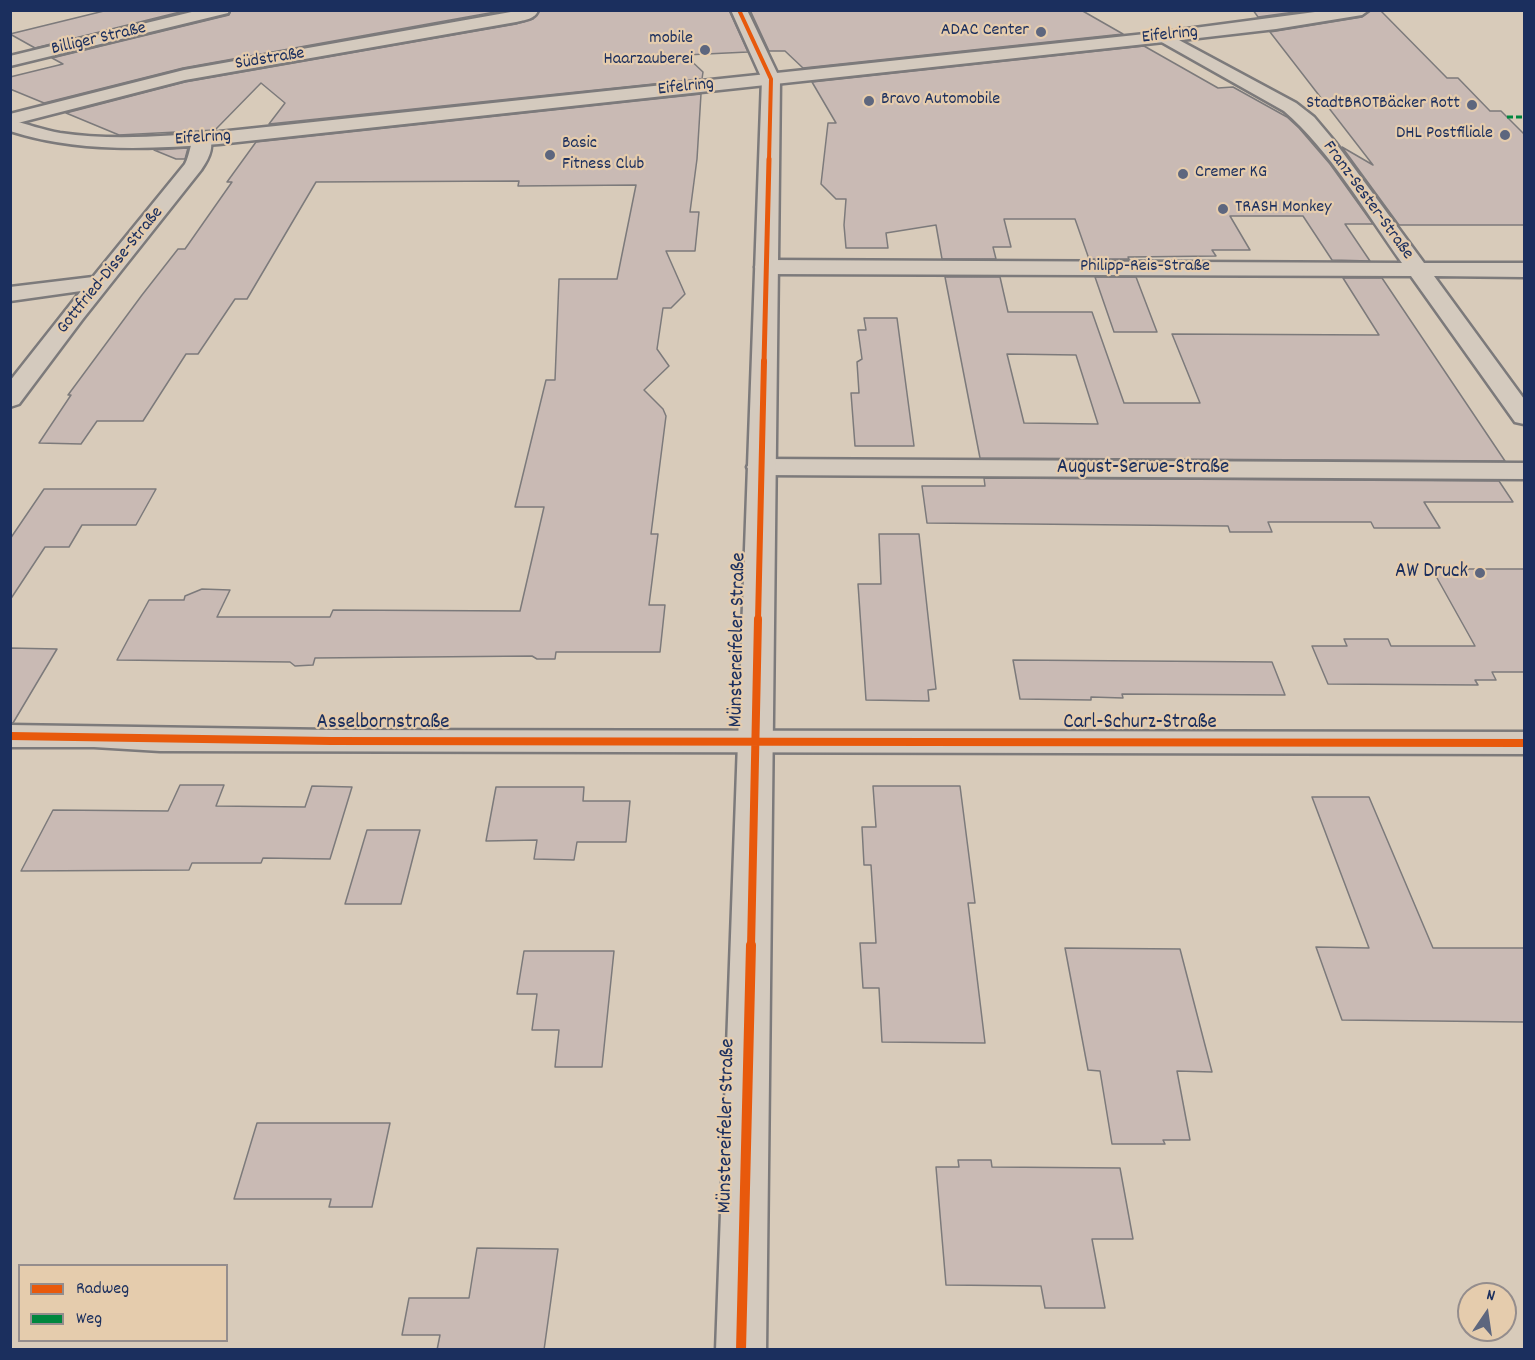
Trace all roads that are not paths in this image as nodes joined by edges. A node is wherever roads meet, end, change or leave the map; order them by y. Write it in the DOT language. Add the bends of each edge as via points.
graph roads {
  1 [pos="222,10"];
  2 [pos="530,10"];
  3 [pos="740,10"];
  4 [pos="1362,10"];
  5 [pos="1164,37"];
  6 [pos="10,61"];
  7 [pos="771,79"];
  8 [pos="10,120"];
  9 [pos="10,125"];
  10 [pos="202,140"];
  11 [pos="766,267"];
  12 [pos="1417,269"];
  13 [pos="1524,270"];
  14 [pos="101,283"];
  15 [pos="10,294"];
  16 [pos="10,399"];
  17 [pos="1524,416"];
  18 [pos="762,467"];
  19 [pos="1524,471"];
  20 [pos="10,736"];
  21 [pos="755,742"];
  22 [pos="1524,743"];
  23 [pos="741,1350"];
  1 -- 6 [label="street, Billiger Straße"];
  2 -- 8 [label="street, Südstraße" via="516,17 184,75"];
  3 -- 7 [label="street, Münstereifeler Straße"];
  4 -- 5 [label="street, Eifelring"];
  5 -- 7 [label="street, Eifelring"];
  5 -- 12 [label="street, Franz-Sester-Straße" via="1278,100 1307,121"];
  7 -- 10 [label="street, Eifelring"];
  7 -- 11 [label="street, Münstereifeler Straße"];
  9 -- 10 [label="street, Eifelring" via="81,140"];
  10 -- 14 [label="street, Gottfried-Disse-Straße" via="194,166"];
  11 -- 12 [label="street, Philipp-Reis-Straße"];
  11 -- 18 [label="street, Münstereifeler Straße"];
  12 -- 13 [label="street, Philipp-Reis-Straße"];
  12 -- 17 [label="street, Franz-Sester-Straße"];
  14 -- 15 [label="street"];
  14 -- 16 [label="street, Gottfried-Disse-Straße"];
  18 -- 19 [label="street, August-Serwe-Straße"];
  18 -- 21 [label="street, Münstereifeler Straße"];
  20 -- 21 [label="street, Asselbornstraße"];
  21 -- 22 [label="street, Carl-Schurz-Straße"];
  21 -- 23 [label="street, Münstereifeler Straße"];
}
